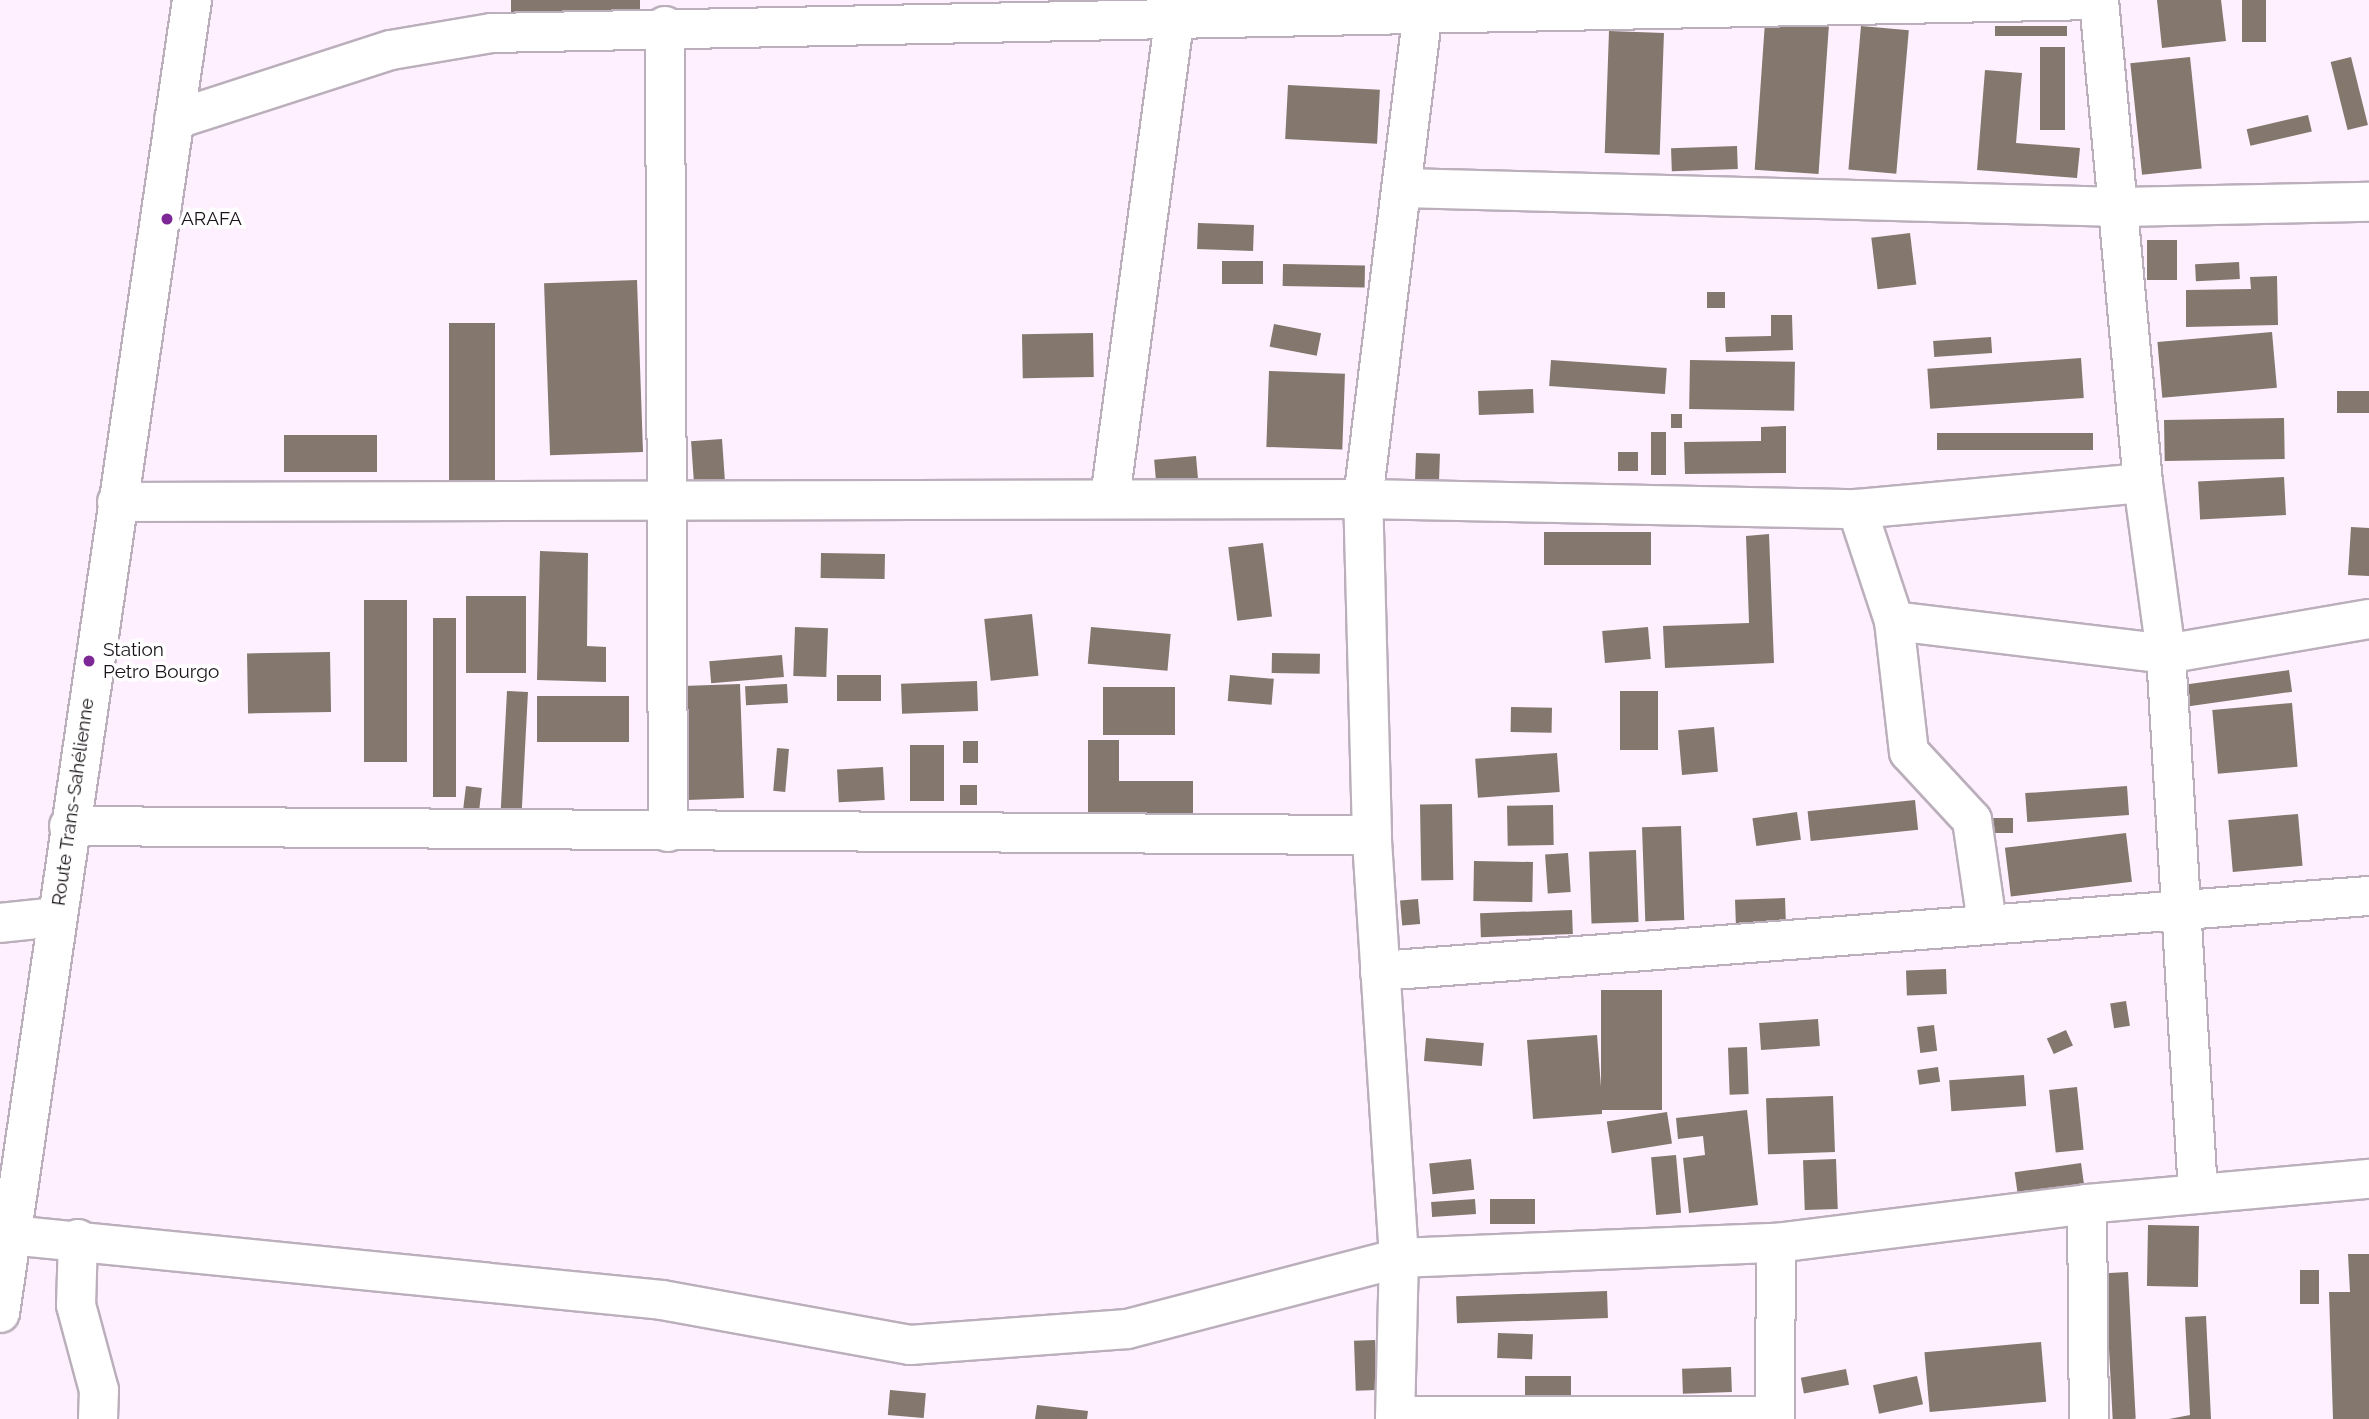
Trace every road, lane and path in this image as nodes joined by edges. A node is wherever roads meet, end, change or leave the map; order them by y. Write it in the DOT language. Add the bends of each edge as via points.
graph roads {
  1 [pos="192,0"];
  2 [pos="2088,0"];
  3 [pos="2099,0"];
  4 [pos="1819,3"];
  5 [pos="1176,9"];
  6 [pos="1423,12"];
  7 [pos="665,26"];
  8 [pos="174,120"];
  9 [pos="1403,188"];
  10 [pos="2369,202"];
  11 [pos="2121,207"];
  12 [pos="2143,483"];
  13 [pos="1110,498"];
  14 [pos="1363,499"];
  15 [pos="667,500"];
  16 [pos="117,502"];
  17 [pos="1857,509"];
  18 [pos="2369,619"];
  19 [pos="1894,621"];
  20 [pos="2166,654"];
  21 [pos="69,825"];
  22 [pos="668,832"];
  23 [pos="1371,835"];
  24 [pos="2369,896"];
  25 [pos="2180,910"];
  26 [pos="56,917"];
  27 [pos="0,923"];
  28 [pos="1987,923"];
  29 [pos="1380,971"];
  30 [pos="2369,1179"];
  31 [pos="2198,1193"];
  32 [pos="2087,1204"];
  33 [pos="6,1233"];
  34 [pos="78,1239"];
  35 [pos="1776,1243"];
  36 [pos="1399,1258"];
  37 [pos="0,1313"];
  38 [pos="1395,1417"];
  39 [pos="1775,1417"];
  40 [pos="98,1419"];
  41 [pos="2089,1419"];
  1 -- 8 [label="main road, Route Trans-Sahélienne"];
  2 -- 4 [label="main road"];
  3 -- 11 [label="main road"];
  4 -- 6 [label="main road"];
  5 -- 6 [label="main road"];
  5 -- 7 [label="main road"];
  5 -- 13 [label="main road"];
  6 -- 9 [label="main road"];
  7 -- 8 [label="main road" via="492,33 391,50"];
  7 -- 15 [label="main road"];
  8 -- 16 [label="main road, Route Trans-Sahélienne"];
  9 -- 11 [label="main road"];
  9 -- 14 [label="main road"];
  10 -- 11 [label="main road"];
  11 -- 12 [label="main road"];
  12 -- 17 [label="main road"];
  12 -- 20 [label="main road"];
  13 -- 14 [label="main road"];
  13 -- 15 [label="main road"];
  14 -- 17 [label="main road"];
  14 -- 23 [label="main road"];
  15 -- 16 [label="main road"];
  15 -- 22 [label="main road"];
  16 -- 21 [label="main road, Route Trans-Sahélienne"];
  17 -- 19 [label="main road"];
  18 -- 20 [label="main road"];
  19 -- 20 [label="main road"];
  19 -- 28 [label="main road" via="1909,752 1972,820"];
  20 -- 25 [label="main road"];
  21 -- 22 [label="main road"];
  21 -- 26 [label="main road, Route Trans-Sahélienne"];
  22 -- 23 [label="main road"];
  23 -- 29 [label="main road"];
  24 -- 25 [label="main road"];
  25 -- 28 [label="main road"];
  25 -- 31 [label="main road"];
  26 -- 27 [label="main road"];
  26 -- 33 [label="main road, Route Trans-Sahélienne"];
  28 -- 29 [label="main road"];
  29 -- 36 [label="main road"];
  30 -- 31 [label="main road"];
  31 -- 32 [label="main road"];
  32 -- 35 [label="main road"];
  32 -- 41 [label="main road"];
  33 -- 34 [label="main road"];
  33 -- 37 [label="main road, Route Trans-Sahélienne"];
  34 -- 36 [label="main road" via="662,1300 910,1345 1127,1329"];
  34 -- 40 [label="main road" via="76,1305 99,1390"];
  35 -- 36 [label="main road"];
  35 -- 39 [label="main road"];
  36 -- 38 [label="main road"];
  38 -- 39 [label="main road"];
}
